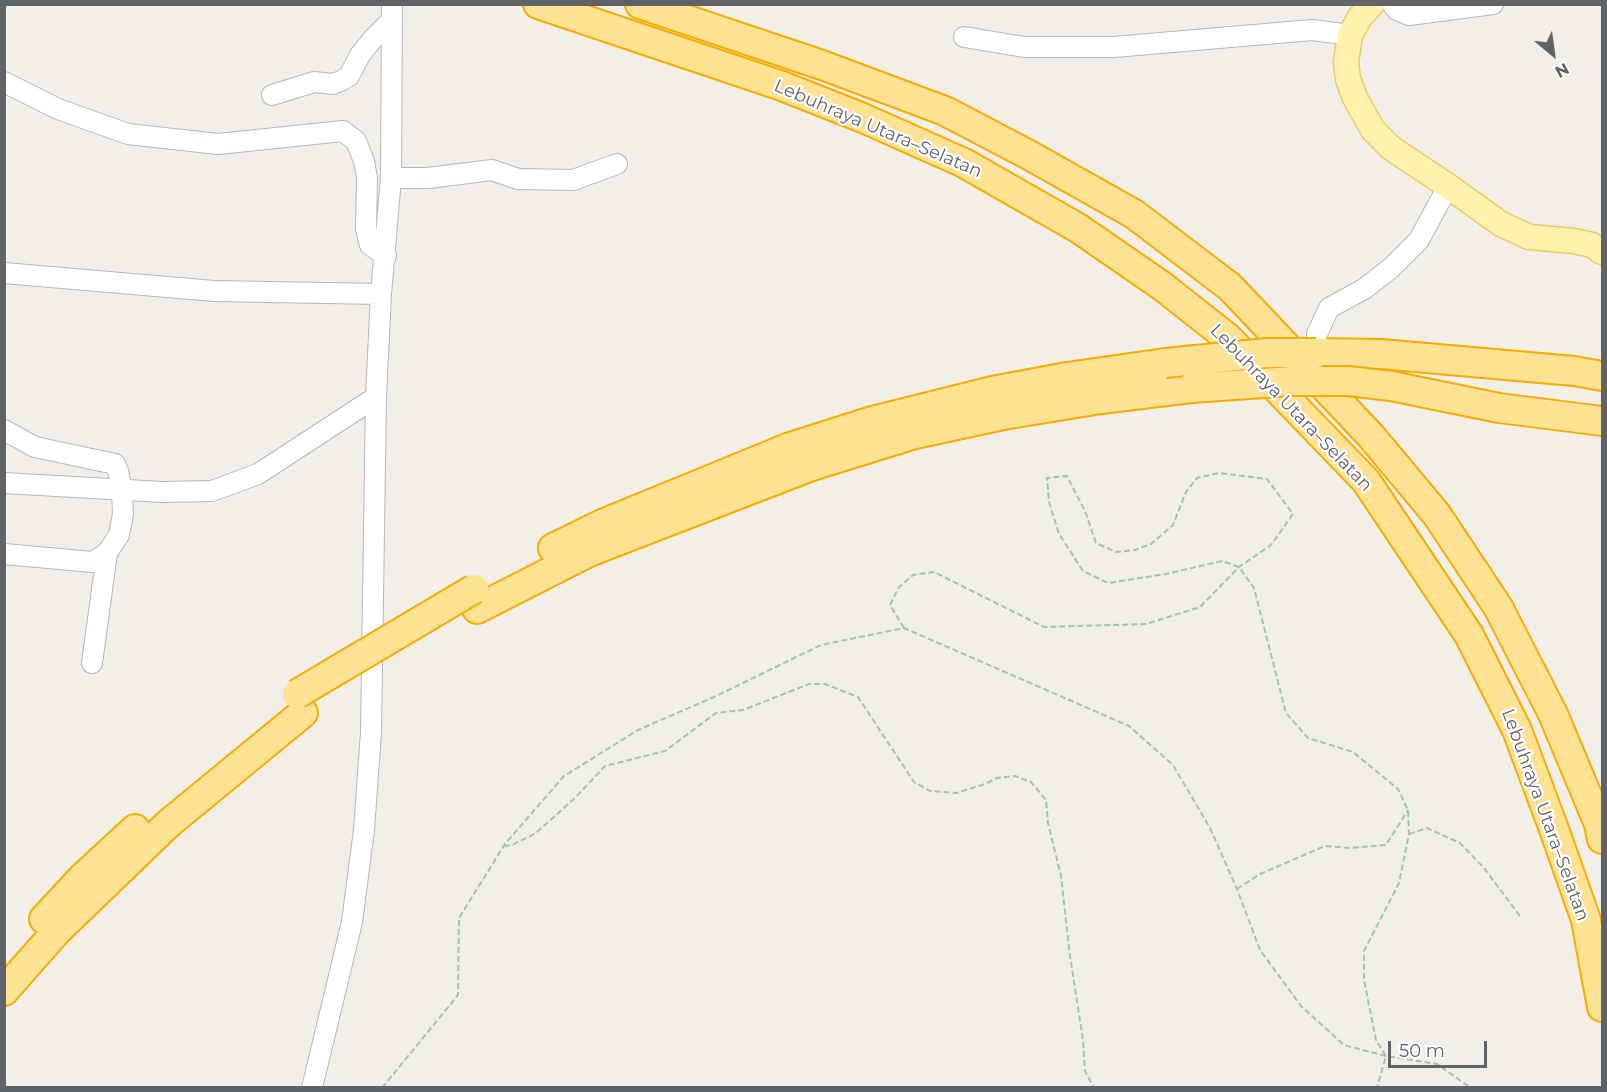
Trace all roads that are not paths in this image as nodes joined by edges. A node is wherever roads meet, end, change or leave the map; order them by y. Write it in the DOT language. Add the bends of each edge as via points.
graph roads {
  1 [pos="538,4"];
  2 [pos="640,4"];
  3 [pos="1372,4"];
  4 [pos="1392,4"];
  5 [pos="1493,4"];
  6 [pos="392,12"];
  7 [pos="1350,35"];
  8 [pos="964,37"];
  9 [pos="4,82"];
  10 [pos="272,95"];
  11 [pos="617,164"];
  12 [pos="391,178"];
  13 [pos="1448,186"];
  14 [pos="1602,252"];
  15 [pos="386,256"];
  16 [pos="4,273"];
  17 [pos="381,294"];
  18 [pos="1317,334"];
  19 [pos="1602,366"];
  20 [pos="1574,371"];
  21 [pos="1602,376"];
  22 [pos="1391,386"];
  23 [pos="376,397"];
  24 [pos="1602,406"];
  25 [pos="1602,421"];
  26 [pos="4,430"];
  27 [pos="4,483"];
  28 [pos="122,490"];
  29 [pos="4,554"];
  30 [pos="107,554"];
  31 [pos="475,599"];
  32 [pos="92,663"];
  33 [pos="300,703"];
  34 [pos="1602,839"];
  35 [pos="4,963"];
  36 [pos="4,991"];
  37 [pos="1602,1007"];
  38 [pos="312,1088"];
  1 -- 37 [label="highway, Lebuhraya Utara–Selatan" via="782,86 964,163 1078,228 1228,338 1365,481 1469,635 1517,730 1555,832 1586,920"];
  2 -- 34 [label="highway, Lebuhraya Utara–Selatan" via="945,111 1134,214 1230,287 1371,436 1437,515 1498,607 1553,714"];
  3 -- 7 [label="main road"];
  4 -- 5 [label="street" via="1409,15"];
  6 -- 10 [label="street" via="349,76 333,84 314,82"];
  6 -- 12 [label="street"];
  7 -- 8 [label="street" via="1311,30 1114,47 1024,47"];
  7 -- 13 [label="main road" via="1348,79 1373,130 1390,148"];
  9 -- 15 [label="street" via="58,109 128,134 218,144 343,131 356,141 364,161 370,245"];
  11 -- 12 [label="street" via="573,180 518,179 492,170"];
  12 -- 15 [label="street"];
  13 -- 14 [label="main road" via="1501,224 1529,237 1574,241"];
  13 -- 18 [label="street" via="1419,240 1364,289 1329,308"];
  15 -- 17 [label="street"];
  16 -- 17 [label="street" via="214,291"];
  17 -- 23 [label="street"];
  19 -- 20 [label="highway"];
  20 -- 21 [label="highway"];
  20 -- 31 [label="highway, bridge" via="1381,354 1266,354 1166,363 992,391 872,421 790,447 602,524"];
  22 -- 24 [label="highway"];
  22 -- 25 [label="highway" via="1499,408"];
  22 -- 31 [label="highway, bridge" via="1293,381 1191,388 1003,415 915,434 809,467"];
  23 -- 28 [label="street" via="258,474 212,491"];
  23 -- 38 [label="street" via="371,732 364,830 352,922"];
  26 -- 28 [label="street" via="35,447 115,465"];
  27 -- 28 [label="street"];
  28 -- 30 [label="street" via="119,535"];
  29 -- 30 [label="street" via="93,562"];
  30 -- 32 [label="street"];
  31 -- 33 [label="highway, bridge"];
  33 -- 35 [label="highway" via="158,809 82,878"];
  33 -- 36 [label="highway" via="57,931"];
}
